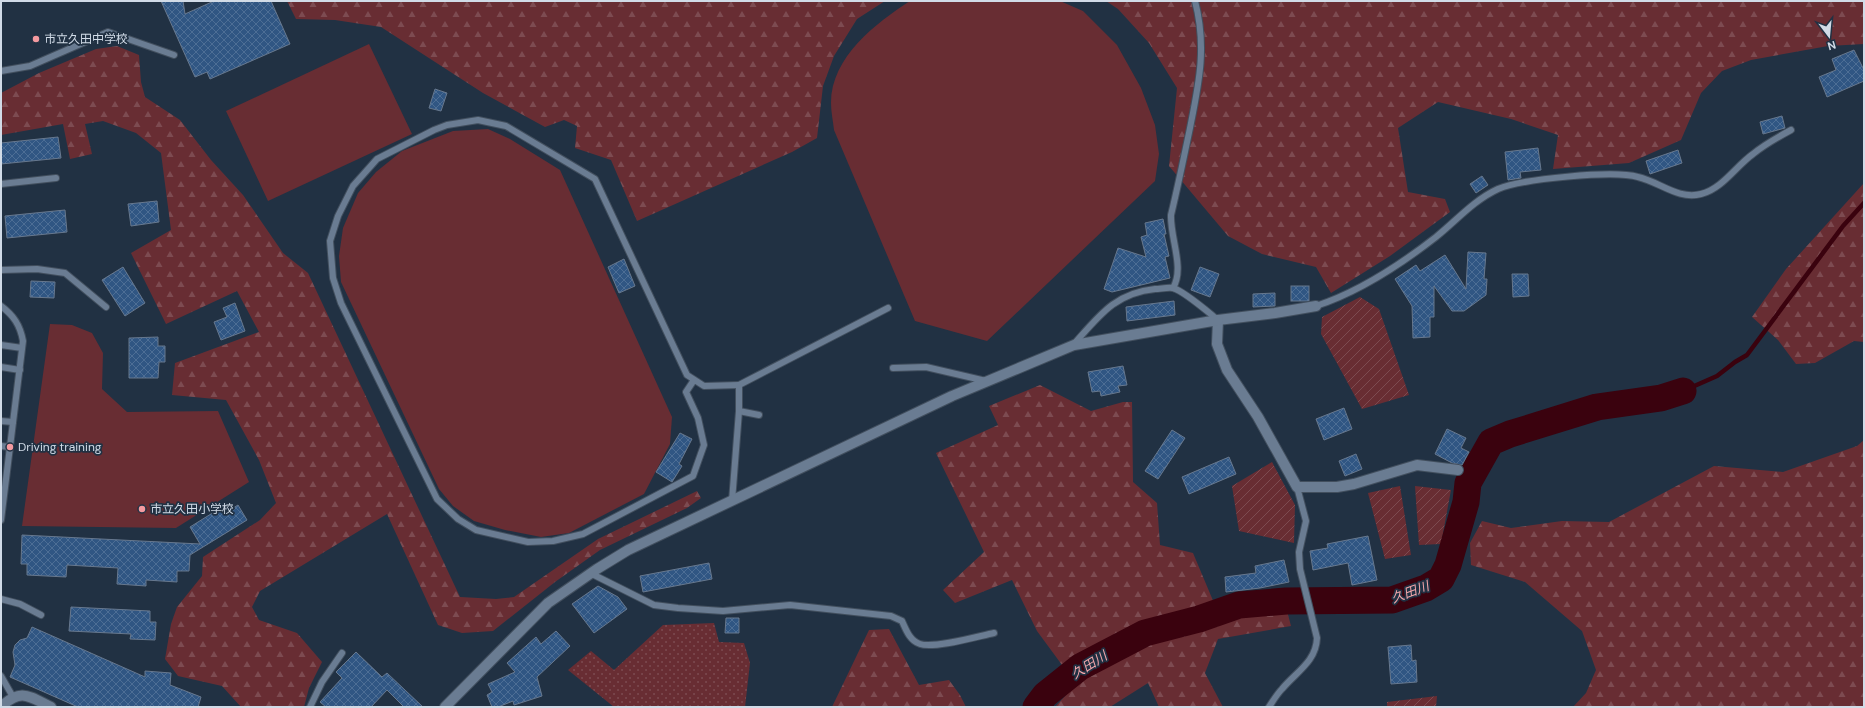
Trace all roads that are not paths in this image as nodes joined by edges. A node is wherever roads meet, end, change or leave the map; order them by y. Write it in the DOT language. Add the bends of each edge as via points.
graph roads {
  1 [pos="1195,1"];
  2 [pos="174,55"];
  3 [pos="1,71"];
  4 [pos="1791,130"];
  5 [pos="56,178"];
  6 [pos="1,184"];
  7 [pos="1,270"];
  8 [pos="1173,288"];
  9 [pos="1,306"];
  10 [pos="1316,306"];
  11 [pos="106,307"];
  12 [pos="888,308"];
  13 [pos="1218,320"];
  14 [pos="1074,344"];
  15 [pos="1,345"];
  16 [pos="22,348"];
  17 [pos="1,367"];
  18 [pos="893,368"];
  19 [pos="20,370"];
  20 [pos="694,380"];
  21 [pos="986,381"];
  22 [pos="739,385"];
  23 [pos="739,411"];
  24 [pos="759,415"];
  25 [pos="1,421"];
  26 [pos="13,422"];
  27 [pos="1,446"];
  28 [pos="10,447"];
  29 [pos="1458,470"];
  30 [pos="4,474"];
  31 [pos="1297,487"];
  32 [pos="3,491"];
  33 [pos="732,501"];
  34 [pos="1,520"];
  35 [pos="590,573"];
  36 [pos="1,599"];
  37 [pos="41,615"];
  38 [pos="994,633"];
  39 [pos="342,653"];
  40 [pos="1,676"];
  41 [pos="13,697"];
  42 [pos="1,707"];
  43 [pos="51,707"];
  44 [pos="310,707"];
  45 [pos="445,707"];
  46 [pos="1269,707"];
  1 -- 8 [label="lane" via="1202,40 1201,70 1171,215 1170,229 1178,269"];
  2 -- 3 [label="lane" via="108,32 30,66"];
  4 -- 10 [label="lane" via="1752,154 1721,183 1702,194 1684,195 1637,176 1613,174 1523,182 1498,189 1476,202 1435,237 1391,268 1358,289"];
  5 -- 6 [label="lane"];
  7 -- 11 [label="lane" via="37,269 65,273"];
  8 -- 13 [label="lane"];
  8 -- 14 [label="lane" via="1144,290 1113,303"];
  9 -- 16 [label="lane" via="14,317 21,328"];
  10 -- 13 [label="street"];
  12 -- 22 [label="lane"];
  13 -- 14 [label="street"];
  13 -- 31 [label="street" via="1217,344 1227,370 1258,417"];
  14 -- 21 [label="street"];
  15 -- 16 [label="lane"];
  16 -- 19 [label="lane"];
  17 -- 19 [label="lane"];
  18 -- 21 [label="lane" via="926,367"];
  19 -- 26 [label="lane"];
  20 -- 20 [label="lane" via="686,375 595,178 506,126 478,120 447,125 377,159 353,186 338,216 330,241 333,278 341,303 436,499 458,519 476,530 528,542 553,541 583,534 693,476 704,445 698,418 686,392"];
  20 -- 22 [label="lane" via="704,386"];
  21 -- 33 [label="street"];
  22 -- 23 [label="lane"];
  23 -- 24 [label="lane"];
  23 -- 33 [label="lane"];
  25 -- 26 [label="lane"];
  26 -- 28 [label="lane"];
  27 -- 28 [label="lane"];
  28 -- 30 [label="lane"];
  29 -- 31 [label="street" via="1418,465 1354,484 1337,487"];
  30 -- 32 [label="lane"];
  31 -- 46 [label="lane" via="1306,521 1299,562 1317,649"];
  32 -- 34 [label="lane"];
  33 -- 35 [label="street" via="628,550"];
  35 -- 38 [label="lane" via="654,605 723,611 790,605 891,616 902,620 909,636 920,644 931,645"];
  35 -- 45 [label="street" via="548,603"];
  36 -- 37 [label="lane" via="20,604"];
  39 -- 44 [label="lane" via="322,682"];
  40 -- 41 [label="lane"];
  41 -- 42 [label="street"];
  41 -- 43 [label="street" via="19,694 26,695"];
}
